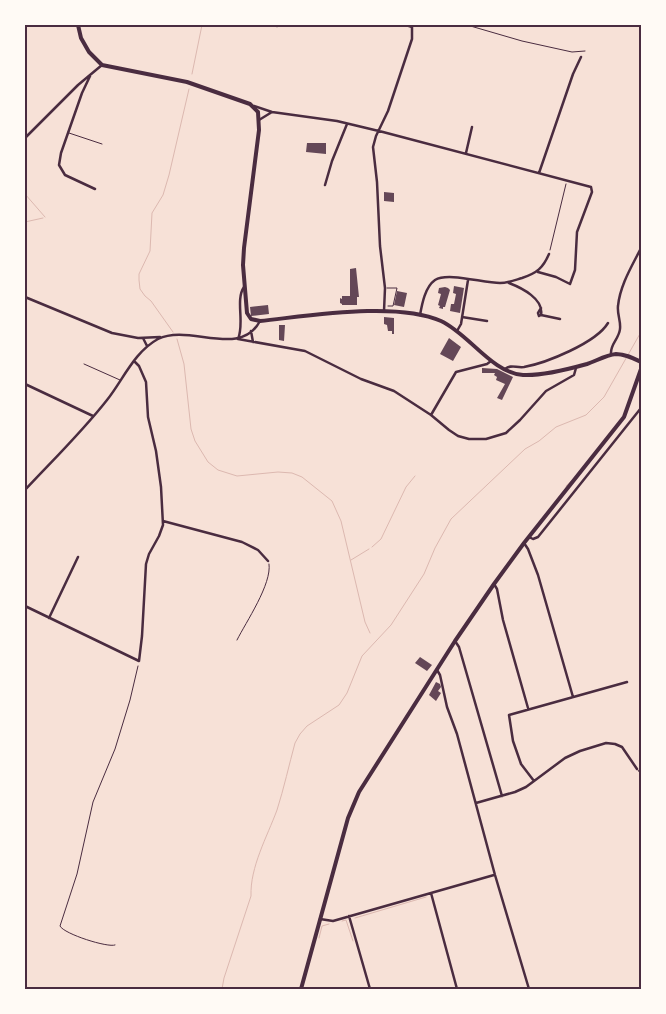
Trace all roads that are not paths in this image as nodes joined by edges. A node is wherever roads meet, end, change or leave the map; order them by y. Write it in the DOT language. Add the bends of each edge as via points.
graph roads {
  1 [pos="78,25"];
  2 [pos="406,25"];
  3 [pos="467,25"];
  4 [pos="412,26"];
  5 [pos="581,57"];
  6 [pos="102,65"];
  7 [pos="90,74"];
  8 [pos="253,106"];
  9 [pos="272,112"];
  10 [pos="259,120"];
  11 [pos="348,124"];
  12 [pos="472,127"];
  13 [pos="378,132"];
  14 [pos="68,133"];
  15 [pos="25,138"];
  16 [pos="102,144"];
  17 [pos="466,153"];
  18 [pos="539,173"];
  19 [pos="325,185"];
  20 [pos="95,188"];
  21 [pos="641,248"];
  22 [pos="549,254"];
  23 [pos="538,272"];
  24 [pos="468,280"];
  25 [pos="517,280"];
  26 [pos="508,282"];
  27 [pos="245,286"];
  28 [pos="517,286"];
  29 [pos="25,297"];
  30 [pos="384,311"];
  31 [pos="420,315"];
  32 [pos="462,318"];
  33 [pos="560,319"];
  34 [pos="260,320"];
  35 [pos="487,321"];
  36 [pos="608,324"];
  37 [pos="251,331"];
  38 [pos="457,331"];
  39 [pos="143,338"];
  40 [pos="162,338"];
  41 [pos="238,339"];
  42 [pos="253,342"];
  43 [pos="147,346"];
  44 [pos="611,355"];
  45 [pos="492,360"];
  46 [pos="134,361"];
  47 [pos="641,362"];
  48 [pos="84,364"];
  49 [pos="576,366"];
  50 [pos="505,369"];
  51 [pos="641,369"];
  52 [pos="121,380"];
  53 [pos="25,384"];
  54 [pos="641,408"];
  55 [pos="431,415"];
  56 [pos="93,416"];
  57 [pos="25,490"];
  58 [pos="163,521"];
  59 [pos="529,537"];
  60 [pos="524,543"];
  61 [pos="78,557"];
  62 [pos="268,561"];
  63 [pos="494,584"];
  64 [pos="25,606"];
  65 [pos="49,618"];
  66 [pos="455,641"];
  67 [pos="437,670"];
  68 [pos="627,682"];
  69 [pos="573,697"];
  70 [pos="528,709"];
  71 [pos="637,769"];
  72 [pos="641,775"];
  73 [pos="534,781"];
  74 [pos="502,796"];
  75 [pos="475,803"];
  76 [pos="495,874"];
  77 [pos="431,893"];
  78 [pos="349,916"];
  79 [pos="320,920"];
  80 [pos="301,989"];
  81 [pos="370,989"];
  82 [pos="457,989"];
  83 [pos="529,989"];
  1 -- 6 [label="street" via="88,52"];
  2 -- 4 [label="street"];
  3 -- 5 [label="lane" via="522,41 572,52 585,51"];
  4 -- 13 [label="street" via="412,39"];
  5 -- 18 [label="street" via="572,74"];
  6 -- 7 [label="street"];
  6 -- 8 [label="street" via="187,82"];
  7 -- 14 [label="street"];
  7 -- 15 [label="street"];
  8 -- 9 [label="street"];
  8 -- 10 [label="street"];
  9 -- 10 [label="street"];
  9 -- 11 [label="street"];
  10 -- 27 [label="street" via="244,248"];
  11 -- 13 [label="street"];
  11 -- 19 [label="street"];
  12 -- 17 [label="street"];
  13 -- 17 [label="street"];
  13 -- 30 [label="street" via="373,153 385,288"];
  14 -- 16 [label="lane"];
  14 -- 20 [label="street" via="59,165 65,175"];
  17 -- 18 [label="street"];
  18 -- 23 [label="street" via="591,187 592,192 577,232 575,270 570,284"];
  21 -- 44 [label="street" via="628,272 619,300 620,329"];
  22 -- 23 [label="street"];
  23 -- 25 [label="street"];
  24 -- 26 [label="street"];
  24 -- 31 [label="street" via="451,276 436,280 427,291"];
  24 -- 32 [label="street"];
  25 -- 26 [label="street"];
  25 -- 28 [label="street"];
  26 -- 28 [label="street"];
  27 -- 34 [label="street" via="247,316 251,320"];
  27 -- 41 [label="street" via="240,295 242,331"];
  28 -- 33 [label="street" via="532,296 541,308 541,315"];
  29 -- 39 [label="street" via="112,333"];
  30 -- 31 [label="street"];
  30 -- 34 [label="street"];
  31 -- 38 [label="street"];
  32 -- 35 [label="street"];
  32 -- 38 [label="street"];
  34 -- 37 [label="street"];
  36 -- 50 [label="street" via="591,340 569,352 523,367"];
  37 -- 41 [label="street"];
  37 -- 42 [label="street"];
  38 -- 45 [label="street"];
  39 -- 40 [label="street"];
  39 -- 43 [label="street"];
  40 -- 41 [label="street" via="177,335"];
  40 -- 43 [label="street"];
  41 -- 42 [label="street"];
  42 -- 55 [label="street" via="305,352 394,391"];
  43 -- 46 [label="street"];
  44 -- 47 [label="street"];
  44 -- 49 [label="street"];
  45 -- 50 [label="street"];
  45 -- 55 [label="street" via="456,372"];
  46 -- 52 [label="street"];
  46 -- 58 [label="street" via="146,382 148,417 160,471"];
  48 -- 52 [label="lane"];
  49 -- 50 [label="street" via="525,375"];
  49 -- 55 [label="street" via="574,375 546,392 502,435 486,439 464,438"];
  51 -- 59 [label="street" via="624,417"];
  52 -- 56 [label="street"];
  53 -- 56 [label="street"];
  54 -- 59 [label="street" via="538,537 532,540"];
  56 -- 57 [label="street"];
  58 -- 62 [label="street" via="242,542 258,550"];
  58 -- 65 [label="street" via="146,564 139,661"];
  59 -- 60 [label="street"];
  60 -- 63 [label="street"];
  60 -- 69 [label="street" via="538,575"];
  61 -- 65 [label="street"];
  63 -- 66 [label="street"];
  63 -- 70 [label="street"];
  64 -- 65 [label="street"];
  66 -- 67 [label="street"];
  66 -- 74 [label="street"];
  67 -- 75 [label="street"];
  67 -- 79 [label="street" via="352,805"];
  68 -- 69 [label="street"];
  69 -- 70 [label="street"];
  70 -- 73 [label="street" via="509,715 513,742 521,764"];
  71 -- 72 [label="lane"];
  71 -- 73 [label="street" via="622,747 606,743 565,758"];
  73 -- 74 [label="street"];
  74 -- 75 [label="street"];
  75 -- 76 [label="street"];
  76 -- 77 [label="street"];
  76 -- 83 [label="street"];
  77 -- 78 [label="street"];
  77 -- 82 [label="street"];
  78 -- 79 [label="street"];
  78 -- 81 [label="street"];
  79 -- 80 [label="street"];
}
